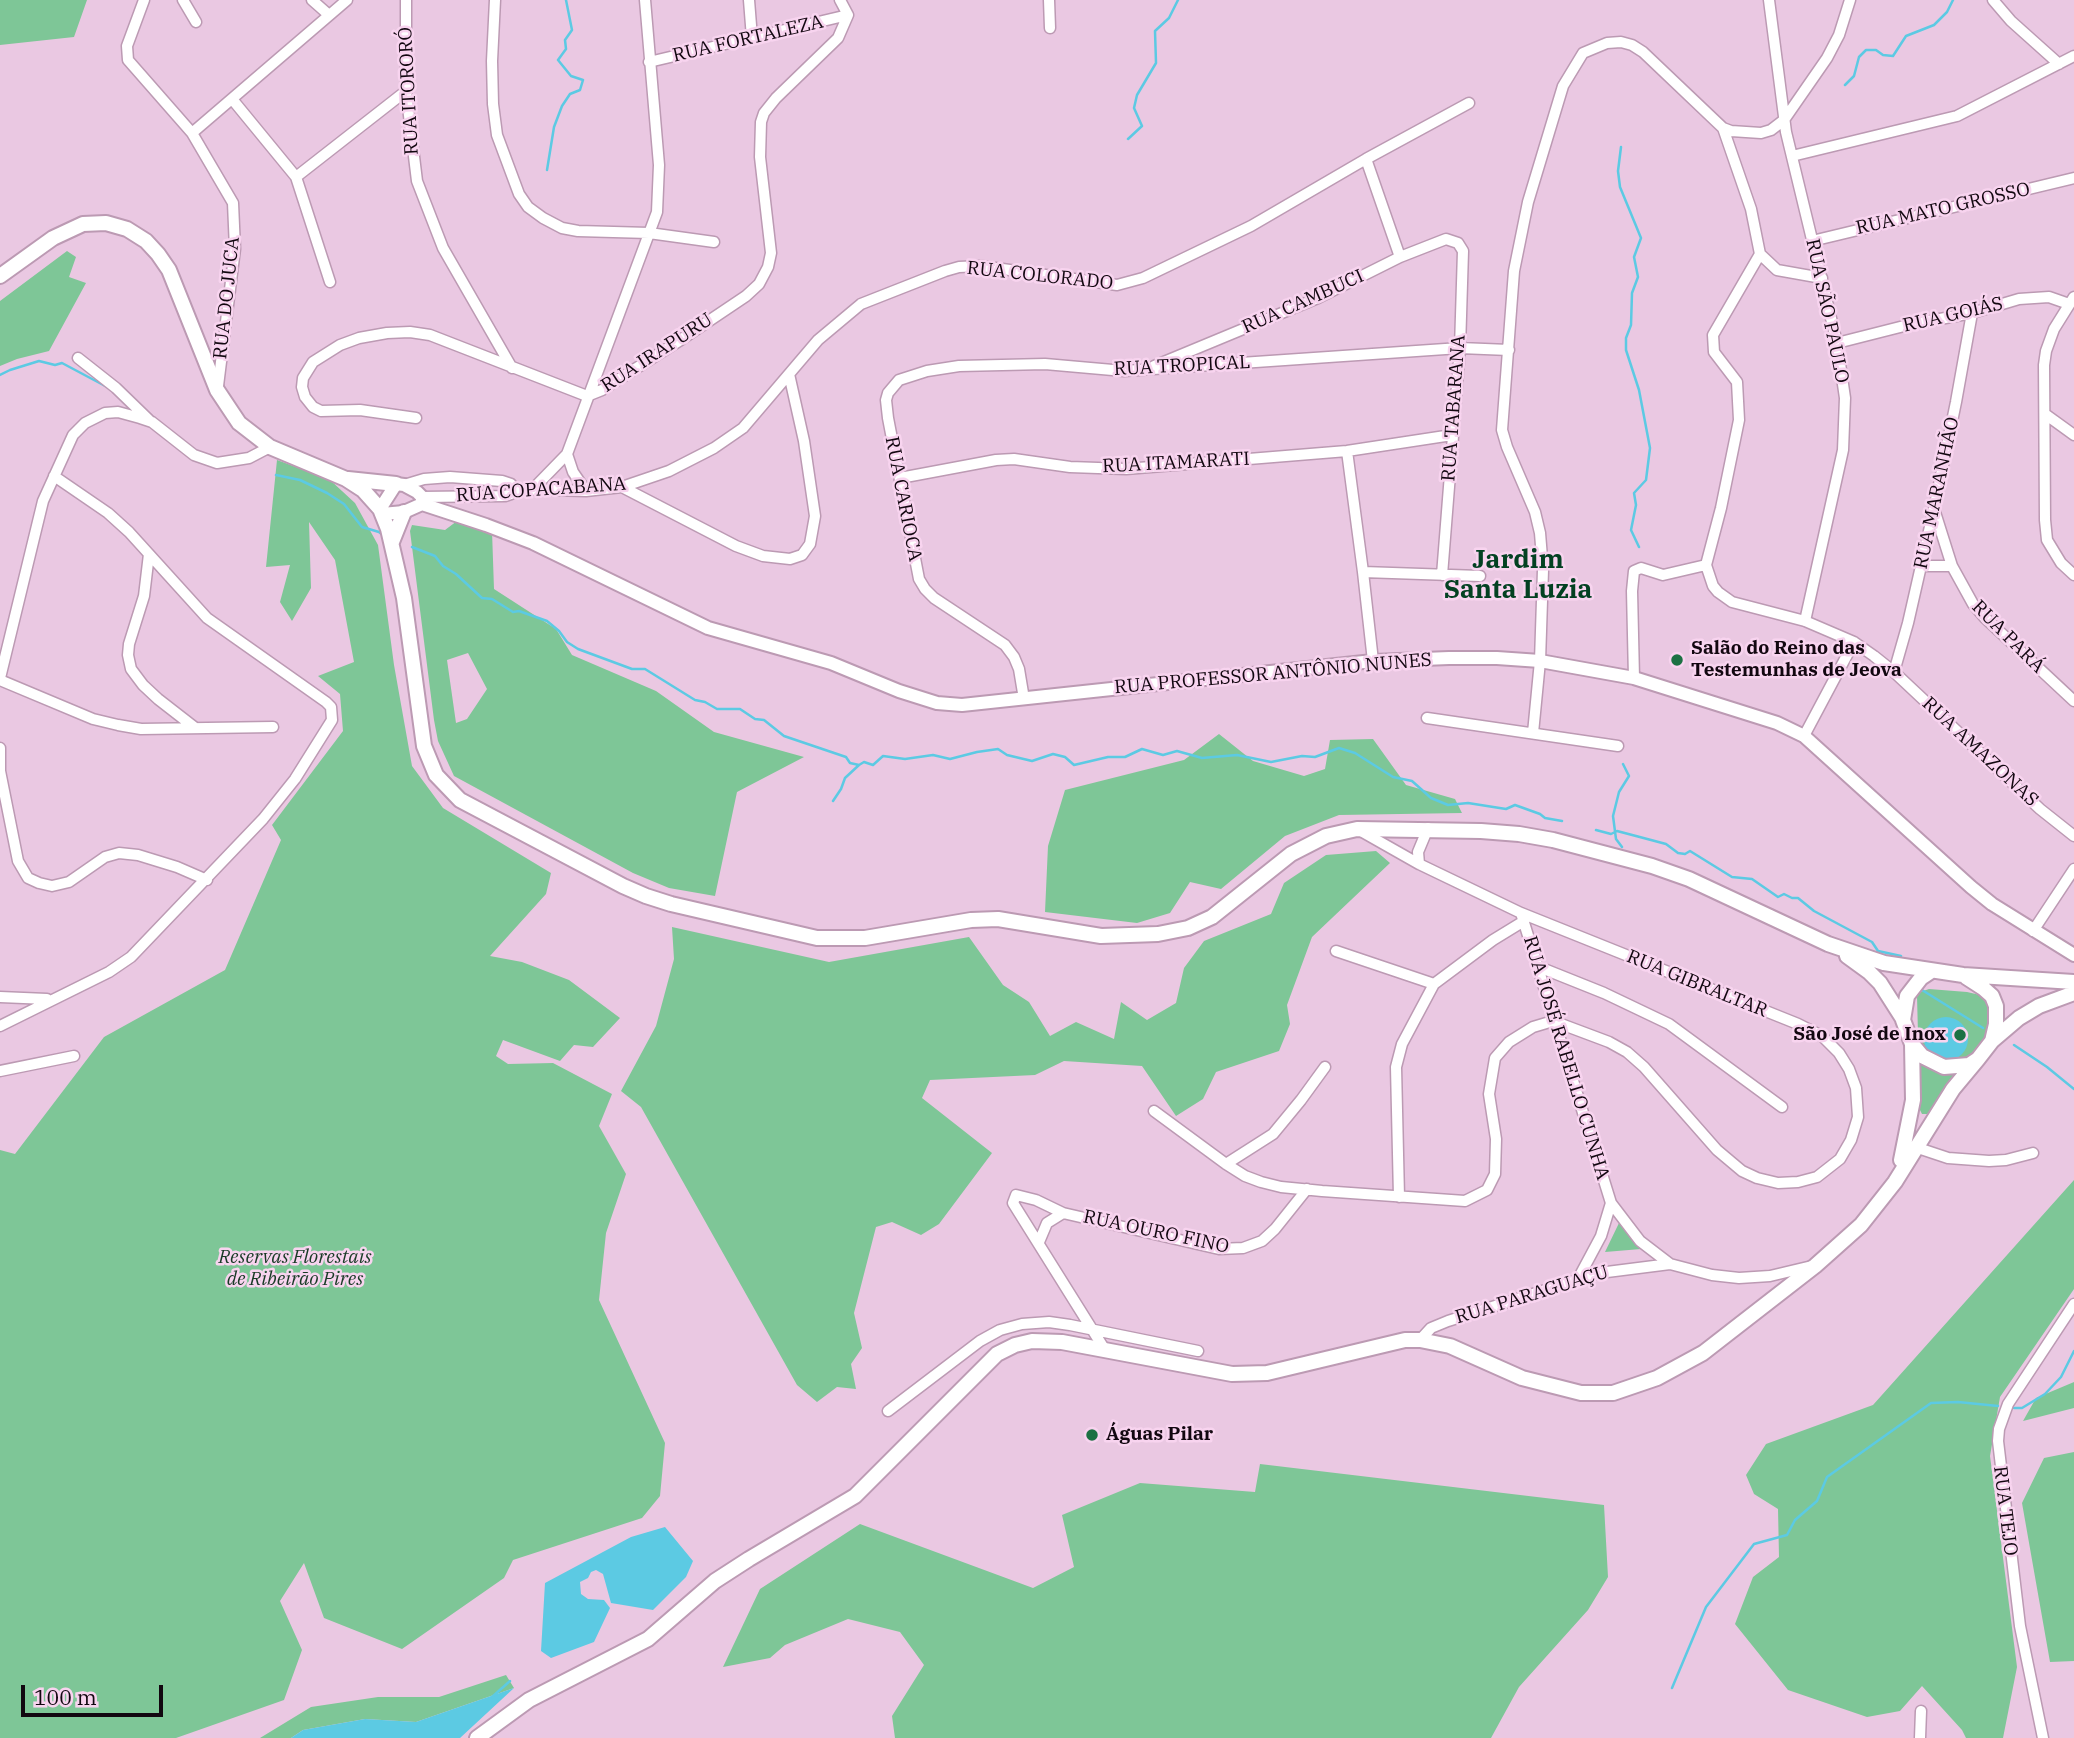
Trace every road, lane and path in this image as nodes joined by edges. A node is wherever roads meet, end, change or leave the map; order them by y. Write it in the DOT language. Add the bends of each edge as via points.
graph roads {
  1 [pos="144,0"];
  2 [pos="183,0"];
  3 [pos="312,0"];
  4 [pos="347,0"];
  5 [pos="406,0"];
  6 [pos="495,0"];
  7 [pos="645,0"];
  8 [pos="749,0"];
  9 [pos="840,0"];
  10 [pos="1049,0"];
  11 [pos="1769,0"];
  12 [pos="1850,0"];
  13 [pos="1993,0"];
  14 [pos="328,15"];
  15 [pos="848,15"];
  16 [pos="196,22"];
  17 [pos="1051,28"];
  18 [pos="752,38"];
  19 [pos="2074,56"];
  20 [pos="649,62"];
  21 [pos="2059,64"];
  22 [pos="406,90"];
  23 [pos="232,99"];
  24 [pos="1469,103"];
  25 [pos="1784,120"];
  26 [pos="1723,128"];
  27 [pos="192,133"];
  28 [pos="1792,156"];
  29 [pos="1366,159"];
  30 [pos="296,177"];
  31 [pos="2074,178"];
  32 [pos="649,233"];
  33 [pos="1812,241"];
  34 [pos="715,242"];
  35 [pos="1458,243"];
  36 [pos="1760,254"];
  37 [pos="1400,257"];
  38 [pos="0,276"];
  39 [pos="1822,278"];
  40 [pos="330,282"];
  41 [pos="2071,301"];
  42 [pos="1972,313"];
  43 [pos="1837,343"];
  44 [pos="1460,348"];
  45 [pos="1509,350"];
  46 [pos="78,358"];
  47 [pos="512,368"];
  48 [pos="1147,369"];
  49 [pos="789,374"];
  50 [pos="217,390"];
  51 [pos="587,396"];
  52 [pos="2045,414"];
  53 [pos="416,418"];
  54 [pos="888,418"];
  55 [pos="152,422"];
  56 [pos="1452,435"];
  57 [pos="2074,435"];
  58 [pos="270,447"];
  59 [pos="1347,451"];
  60 [pos="567,454"];
  61 [pos="54,476"];
  62 [pos="901,478"];
  63 [pos="346,479"];
  64 [pos="400,485"];
  65 [pos="622,487"];
  66 [pos="515,489"];
  67 [pos="532,489"];
  68 [pos="586,491"];
  69 [pos="422,500"];
  70 [pos="1934,509"];
  71 [pos="381,511"];
  72 [pos="404,512"];
  73 [pos="392,544"];
  74 [pos="149,554"];
  75 [pos="1706,565"];
  76 [pos="1921,566"];
  77 [pos="1952,566"];
  78 [pos="1363,572"];
  79 [pos="1442,575"];
  80 [pos="2074,575"];
  81 [pos="1480,576"];
  82 [pos="1805,621"];
  83 [pos="1854,642"];
  84 [pos="1373,661"];
  85 [pos="1541,661"];
  86 [pos="1894,672"];
  87 [pos="1634,678"];
  88 [pos="0,679"];
  89 [pos="1024,699"];
  90 [pos="2074,701"];
  91 [pos="1427,718"];
  92 [pos="194,727"];
  93 [pos="273,727"];
  94 [pos="1533,733"];
  95 [pos="1804,736"];
  96 [pos="1618,746"];
  97 [pos="0,748"];
  98 [pos="0,771"];
  99 [pos="1428,828"];
  100 [pos="1357,829"];
  101 [pos="2074,836"];
  102 [pos="1419,864"];
  103 [pos="2074,869"];
  104 [pos="207,880"];
  105 [pos="1522,917"];
  106 [pos="2033,931"];
  107 [pos="1828,944"];
  108 [pos="1336,951"];
  109 [pos="2074,955"];
  110 [pos="1539,967"];
  111 [pos="1930,972"];
  112 [pos="1963,975"];
  113 [pos="1433,984"];
  114 [pos="2073,984"];
  115 [pos="0,997"];
  116 [pos="51,999"];
  117 [pos="1903,1020"];
  118 [pos="1553,1021"];
  119 [pos="0,1027"];
  120 [pos="1992,1041"];
  121 [pos="1912,1044"];
  122 [pos="74,1056"];
  123 [pos="1978,1059"];
  124 [pos="1325,1067"];
  125 [pos="0,1071"];
  126 [pos="1782,1107"];
  127 [pos="1154,1111"];
  128 [pos="1915,1147"];
  129 [pos="2033,1153"];
  130 [pos="1226,1164"];
  131 [pos="1895,1182"];
  132 [pos="1307,1189"];
  133 [pos="1399,1197"];
  134 [pos="1611,1203"];
  135 [pos="1063,1213"];
  136 [pos="1039,1242"];
  137 [pos="1670,1264"];
  138 [pos="1815,1266"];
  139 [pos="1578,1279"];
  140 [pos="2074,1304"];
  141 [pos="1094,1331"];
  142 [pos="1420,1340"];
  143 [pos="1105,1350"];
  144 [pos="1198,1351"];
  145 [pos="888,1411"];
  146 [pos="1921,1711"];
  147 [pos="477,1738"];
  148 [pos="1920,1738"];
  149 [pos="2043,1738"];
  1 -- 27 [label="street, RUA DO JUCA" via="127,46 128,60"];
  2 -- 16 [label="street"];
  3 -- 14 [label="street"];
  4 -- 14 [label="street"];
  5 -- 22 [label="street, RUA ITORORÓ"];
  6 -- 32 [label="street" via="493,104 498,135 519,194 536,212 562,228"];
  7 -- 20 [label="street"];
  8 -- 18 [label="street"];
  9 -- 15 [label="street"];
  10 -- 17 [label="street"];
  11 -- 25 [label="street, RUA SÃO PAULO"];
  12 -- 25 [label="street" via="1827,58"];
  13 -- 21 [label="street"];
  14 -- 23 [label="street"];
  15 -- 18 [label="street, RUA FORTALEZA"];
  15 -- 51 [label="street, RUA IRAPURU" via="838,38 776,99 761,122 760,157 771,253 759,284 679,341"];
  18 -- 20 [label="street, RUA FORTALEZA"];
  19 -- 21 [label="street"];
  20 -- 32 [label="street" via="660,183"];
  21 -- 28 [label="street" via="1957,116"];
  22 -- 30 [label="street"];
  22 -- 47 [label="street, RUA ITORORÓ" via="416,181 443,248"];
  23 -- 27 [label="street"];
  23 -- 30 [label="street"];
  24 -- 29 [label="street, RUA COLORADO"];
  25 -- 26 [label="street" via="1761,133"];
  25 -- 28 [label="street, RUA SÃO PAULO"];
  26 -- 36 [label="street" via="1751,209"];
  26 -- 45 [label="street" via="1632,45 1607,43 1583,53 1563,86 1528,202 1514,271"];
  27 -- 50 [label="street, RUA DO JUCA" via="228,192 235,216"];
  28 -- 33 [label="street, RUA SÃO PAULO"];
  29 -- 37 [label="street"];
  29 -- 49 [label="street, RUA COLORADO" via="1251,226 1127,283 981,266 945,271 862,304 830,328"];
  30 -- 40 [label="street"];
  31 -- 33 [label="street, RUA MATO GROSSO"];
  32 -- 34 [label="street"];
  32 -- 51 [label="street"];
  33 -- 39 [label="street, RUA SÃO PAULO"];
  35 -- 37 [label="street, RUA CAMBUCI" via="1446,239"];
  35 -- 44 [label="street, RUA TABARANA" via="1463,251"];
  36 -- 39 [label="street" via="1777,270"];
  36 -- 75 [label="street" via="1713,335 1714,352 1737,382 1739,421"];
  37 -- 48 [label="street, RUA CAMBUCI" via="1318,298"];
  38 -- 50 [label="main road" via="53,238 83,224 106,223 127,229 146,242 169,270"];
  39 -- 43 [label="street, RUA SÃO PAULO"];
  41 -- 42 [label="street, RUA GOIÁS" via="2039,296"];
  41 -- 52 [label="street" via="2046,351"];
  42 -- 43 [label="street, RUA GOIÁS"];
  42 -- 70 [label="street, RUA MARANHÃO"];
  43 -- 82 [label="street, RUA SÃO PAULO" via="1845,398 1843,450"];
  44 -- 45 [label="street, RUA TROPICAL"];
  44 -- 48 [label="street, RUA TROPICAL"];
  44 -- 56 [label="street, RUA TABARANA"];
  45 -- 85 [label="street" via="1502,430 1540,533"];
  46 -- 55 [label="street"];
  47 -- 51 [label="street, RUA IRAPURU"];
  47 -- 53 [label="street, RUA IRAPURU" via="430,335 387,333 340,345 313,362 303,378 305,397 321,411 373,411"];
  48 -- 54 [label="street, RUA TROPICAL" via="1010,364 928,371 906,376 893,386 886,400"];
  49 -- 65 [label="street, RUA COPACABANA" via="743,428 714,448 669,471"];
  49 -- 65 [label="street" via="815,516 810,544 802,555 790,559 762,556"];
  50 -- 58 [label="main road" via="239,423"];
  51 -- 60 [label="street"];
  52 -- 57 [label="street"];
  52 -- 80 [label="street" via="2047,540 2061,564"];
  54 -- 62 [label="street, RUA CARIOCA"];
  55 -- 58 [label="street" via="206,460 231,462"];
  55 -- 61 [label="street" via="118,412 95,417 73,435"];
  56 -- 59 [label="street, RUA ITAMARATI"];
  56 -- 79 [label="street, RUA TABARANA"];
  58 -- 63 [label="main road"];
  59 -- 62 [label="street, RUA ITAMARATI" via="1126,469 996,460"];
  59 -- 78 [label="street"];
  60 -- 67 [label="street"];
  60 -- 68 [label="street"];
  61 -- 74 [label="street" via="108,513"];
  61 -- 88 [label="street" via="39,516"];
  62 -- 89 [label="street, RUA CARIOCA" via="915,566 925,589 1005,646 1019,669"];
  63 -- 64 [label="main road"];
  63 -- 71 [label="main road"];
  64 -- 66 [label="street" via="450,477 502,481"];
  64 -- 69 [label="street, RUA PROFESSOR ANTÔNIO NUNES"];
  64 -- 71 [label="street"];
  65 -- 68 [label="street, RUA COPACABANA"];
  66 -- 67 [label="street, RUA COPACABANA"];
  66 -- 69 [label="street, RUA COPACABANA" via="505,496"];
  67 -- 68 [label="street, RUA COPACABANA"];
  69 -- 72 [label="street"];
  69 -- 89 [label="street, RUA PROFESSOR ANTÔNIO NUNES" via="533,544 708,628 831,663 937,703"];
  70 -- 76 [label="street, RUA MARANHÃO"];
  70 -- 77 [label="street, RUA PARÁ"];
  71 -- 72 [label="street"];
  71 -- 73 [label="main road"];
  72 -- 73 [label="main road"];
  73 -- 100 [label="main road" via="424,746 436,775 460,800 623,886 671,904 817,938 865,938 998,919 1101,936 1158,934 1212,917 1308,844"];
  74 -- 92 [label="street" via="144,596 129,644 131,669 158,699"];
  74 -- 104 [label="street" via="207,618 326,702 333,713 295,779"];
  75 -- 82 [label="street, RUA AMAZONAS" via="1713,586 1732,602"];
  75 -- 87 [label="street" via="1663,575 1635,569"];
  76 -- 77 [label="street"];
  76 -- 86 [label="street, RUA MARANHÃO"];
  77 -- 90 [label="street, RUA PARÁ" via="1986,618"];
  78 -- 79 [label="street"];
  78 -- 84 [label="street"];
  79 -- 81 [label="street"];
  82 -- 83 [label="street, RUA AMAZONAS"];
  83 -- 86 [label="street, RUA AMAZONAS"];
  83 -- 95 [label="street"];
  84 -- 85 [label="street, RUA PROFESSOR ANTÔNIO NUNES"];
  84 -- 89 [label="street, RUA PROFESSOR ANTÔNIO NUNES"];
  85 -- 87 [label="street, RUA PROFESSOR ANTÔNIO NUNES"];
  85 -- 94 [label="street"];
  86 -- 101 [label="street, RUA AMAZONAS"];
  87 -- 95 [label="street, RUA PROFESSOR ANTÔNIO NUNES" via="1777,723"];
  88 -- 92 [label="street" via="93,719 141,729"];
  91 -- 94 [label="street"];
  92 -- 93 [label="street"];
  94 -- 96 [label="street"];
  95 -- 106 [label="street, RUA PROFESSOR ANTÔNIO NUNES" via="1971,887"];
  97 -- 98 [label="street"];
  98 -- 104 [label="street" via="18,861 39,884 69,882 119,853 138,855"];
  99 -- 100 [label="main road"];
  99 -- 102 [label="street" via="1418,852"];
  99 -- 107 [label="main road" via="1519,834 1652,866"];
  100 -- 102 [label="street, RUA GIBRALTAR"];
  102 -- 105 [label="street, RUA GIBRALTAR"];
  103 -- 106 [label="street"];
  104 -- 116 [label="street" via="131,957 91,982"];
  105 -- 110 [label="street, RUA JOSÉ RABELLO CUNHA"];
  105 -- 113 [label="street"];
  105 -- 118 [label="street, RUA GIBRALTAR" via="1822,1036 1839,1053 1856,1088 1858,1117 1850,1140 1840,1159 1817,1177 1778,1184 1757,1178 1717,1150 1628,1052"];
  106 -- 109 [label="street, RUA PROFESSOR ANTÔNIO NUNES"];
  107 -- 111 [label="main road"];
  107 -- 117 [label="main road" via="1880,983"];
  108 -- 113 [label="street"];
  110 -- 118 [label="street, RUA JOSÉ RABELLO CUNHA"];
  110 -- 126 [label="street" via="1668,1024"];
  111 -- 112 [label="main road"];
  111 -- 117 [label="main road" via="1907,996"];
  112 -- 114 [label="main road"];
  112 -- 120 [label="main road" via="1992,996 1996,1024"];
  113 -- 133 [label="street" via="1402,1044 1396,1067"];
  114 -- 120 [label="main road"];
  115 -- 116 [label="street"];
  116 -- 119 [label="street"];
  117 -- 121 [label="main road"];
  118 -- 133 [label="street" via="1517,1037 1495,1058 1489,1094 1496,1159 1487,1190 1465,1201"];
  118 -- 134 [label="street, RUA JOSÉ RABELLO CUNHA"];
  120 -- 123 [label="main road"];
  121 -- 123 [label="main road" via="1944,1067 1969,1065"];
  121 -- 131 [label="main road" via="1910,1123"];
  122 -- 125 [label="street"];
  123 -- 128 [label="main road"];
  124 -- 130 [label="street" via="1273,1134"];
  127 -- 130 [label="street"];
  128 -- 129 [label="street" via="1948,1158 1989,1161"];
  128 -- 131 [label="main road"];
  130 -- 132 [label="street" via="1261,1182"];
  131 -- 138 [label="main road" via="1861,1225"];
  132 -- 133 [label="street"];
  132 -- 135 [label="street, RUA OURO FINO" via="1262,1241 1243,1248 1219,1249"];
  134 -- 137 [label="street, RUA JOSÉ RABELLO CUNHA" via="1640,1241"];
  134 -- 139 [label="street, RUA JOSÉ RABELLO CUNHA" via="1601,1236"];
  135 -- 136 [label="street, RUA OURO FINO" via="1047,1223"];
  135 -- 136 [label="street, RUA OURO FINO" via="1023,1195 1013,1198"];
  136 -- 141 [label="street, RUA OURO FINO"];
  137 -- 138 [label="street, RUA PARAGUAÇU" via="1739,1278"];
  137 -- 139 [label="street, RUA PARAGUAÇU"];
  138 -- 142 [label="main road" via="1703,1353 1657,1378 1613,1393 1581,1393 1544,1385 1450,1346"];
  139 -- 142 [label="street, RUA PARAGUAÇU" via="1448,1321 1431,1328"];
  140 -- 149 [label="street, RUA TEJO" via="2008,1404 1998,1441 2020,1626"];
  141 -- 143 [label="street, RUA OURO FINO"];
  141 -- 144 [label="street"];
  141 -- 145 [label="street" via="1049,1322 1000,1330"];
  142 -- 143 [label="main road" via="1244,1374"];
  143 -- 147 [label="main road" via="1032,1341 997,1354 855,1496 715,1581 648,1639 529,1700"];
  146 -- 148 [label="street"];
}
